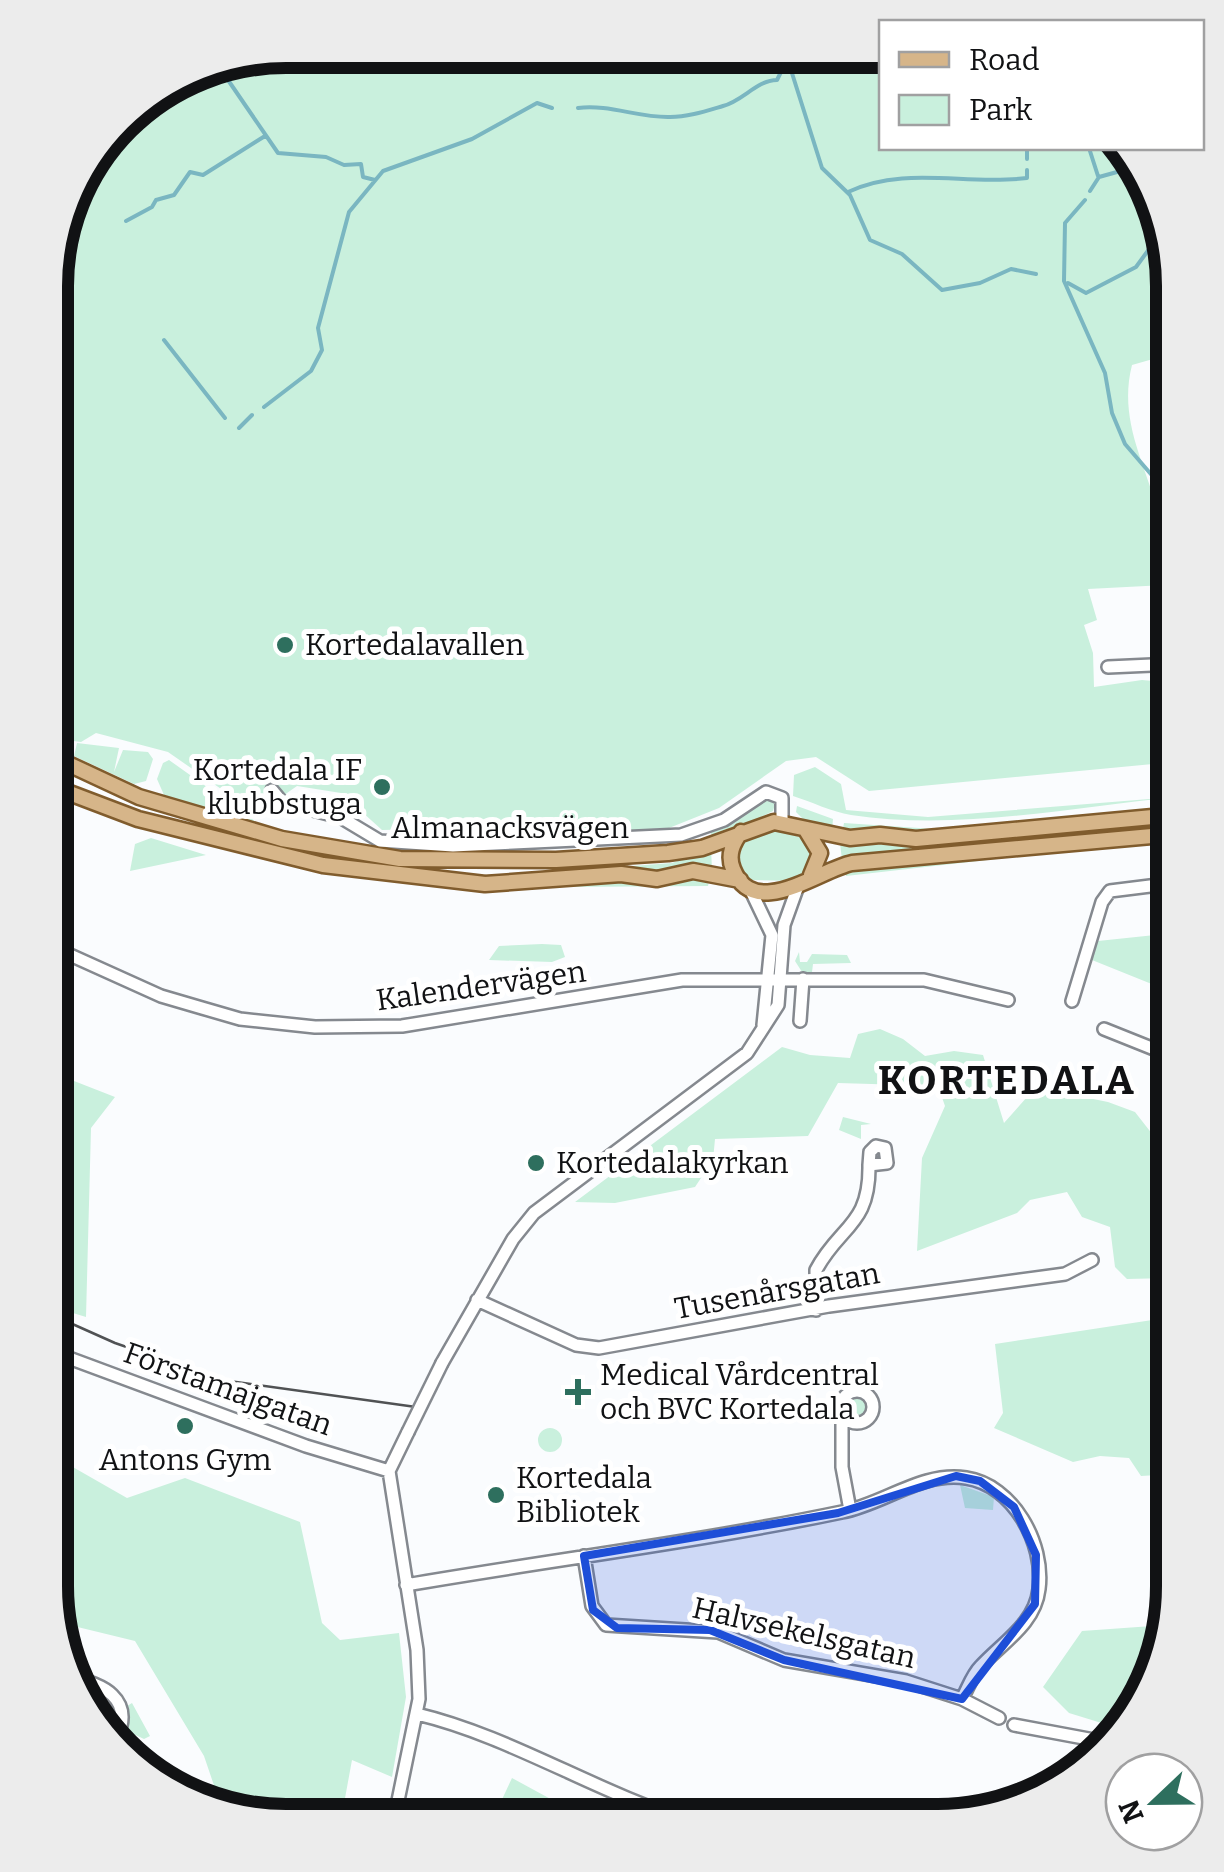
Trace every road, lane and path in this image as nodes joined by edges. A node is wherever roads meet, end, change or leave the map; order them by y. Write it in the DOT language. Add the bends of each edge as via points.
graph roads {
  1 [pos="1156,665"];
  2 [pos="1108,667"];
  3 [pos="68,764"];
  4 [pos="272,790"];
  5 [pos="68,792"];
  6 [pos="1156,817"];
  7 [pos="782,822"];
  8 [pos="806,830"];
  9 [pos="741,832"];
  10 [pos="1156,836"];
  11 [pos="811,876"];
  12 [pos="744,883"];
  13 [pos="798,886"];
  14 [pos="1156,886"];
  15 [pos="68,954"];
  16 [pos="803,979"];
  17 [pos="776,980"];
  18 [pos="1008,1000"];
  19 [pos="1072,1001"];
  20 [pos="800,1021"];
  21 [pos="1104,1029"];
  22 [pos="1156,1050"];
  23 [pos="869,1165"];
  24 [pos="1092,1260"];
  25 [pos="477,1300"];
  26 [pos="816,1310"];
  27 [pos="68,1358"];
  28 [pos="842,1413"];
  29 [pos="389,1471"];
  30 [pos="850,1510"];
  31 [pos="584,1556"];
  32 [pos="406,1585"];
  33 [pos="90,1681"];
  34 [pos="962,1699"];
  35 [pos="418,1714"];
  36 [pos="999,1718"];
  37 [pos="1014,1724"];
  38 [pos="119,1727"];
  39 [pos="1094,1740"];
  40 [pos="398,1804"];
  41 [pos="635,1804"];
  1 -- 2 [label="street"];
  3 -- 9 [label="main road, Almanacksvägen" via="139,797 246,829 400,859 635,856 702,848"];
  4 -- 7 [label="street" via="282,802 340,817 380,841 453,846 681,836 724,820 766,792 782,798"];
  5 -- 12 [label="main road, Almanacksvägen" via="138,819 323,865 485,884 693,872"];
  6 -- 8 [label="main road" via="916,840"];
  7 -- 8 [label="main road"];
  7 -- 9 [label="main road, Almanacksvägen"];
  8 -- 11 [label="main road" via="820,854"];
  9 -- 12 [label="main road" via="730,858"];
  10 -- 11 [label="main road" via="864,861"];
  11 -- 13 [label="main road"];
  12 -- 13 [label="main road, Almanacksvägen" via="774,892"];
  12 -- 17 [label="street" via="772,935"];
  13 -- 17 [label="street"];
  14 -- 19 [label="street" via="1110,892 1102,902"];
  15 -- 17 [label="street, Kalendervägen" via="163,996 240,1019 339,1028 402,1026 682,980"];
  16 -- 17 [label="street, Kalendervägen"];
  16 -- 18 [label="street, Kalendervägen" via="924,980"];
  16 -- 20 [label="street"];
  17 -- 25 [label="street" via="763,1029 737,1062 534,1213"];
  21 -- 22 [label="street"];
  23 -- 26 [label="street" via="864,1210 816,1270"];
  24 -- 26 [label="street, Tusenårsgatan" via="1065,1274"];
  25 -- 26 [label="street, Tusenårsgatan" via="590,1348"];
  25 -- 29 [label="street, bridge"];
  27 -- 29 [label="street, Förstamajgatan"];
  28 -- 30 [label="street"];
  29 -- 32 [label="street"];
  30 -- 31 [label="street"];
  30 -- 34 [label="street" via="956,1476 1001,1493 1021,1518 1038,1569 1035,1604"];
  31 -- 32 [label="street"];
  31 -- 34 [label="street, Halvsekelsgatan" via="593,1610 606,1625 710,1630 784,1660 893,1678"];
  32 -- 35 [label="street" via="419,1670"];
  33 -- 38 [label="street" via="114,1692"];
  34 -- 36 [label="street, Halvsekelsgatan"];
  35 -- 40 [label="street"];
  35 -- 41 [label="street" via="454,1723"];
  37 -- 39 [label="street"];
}
